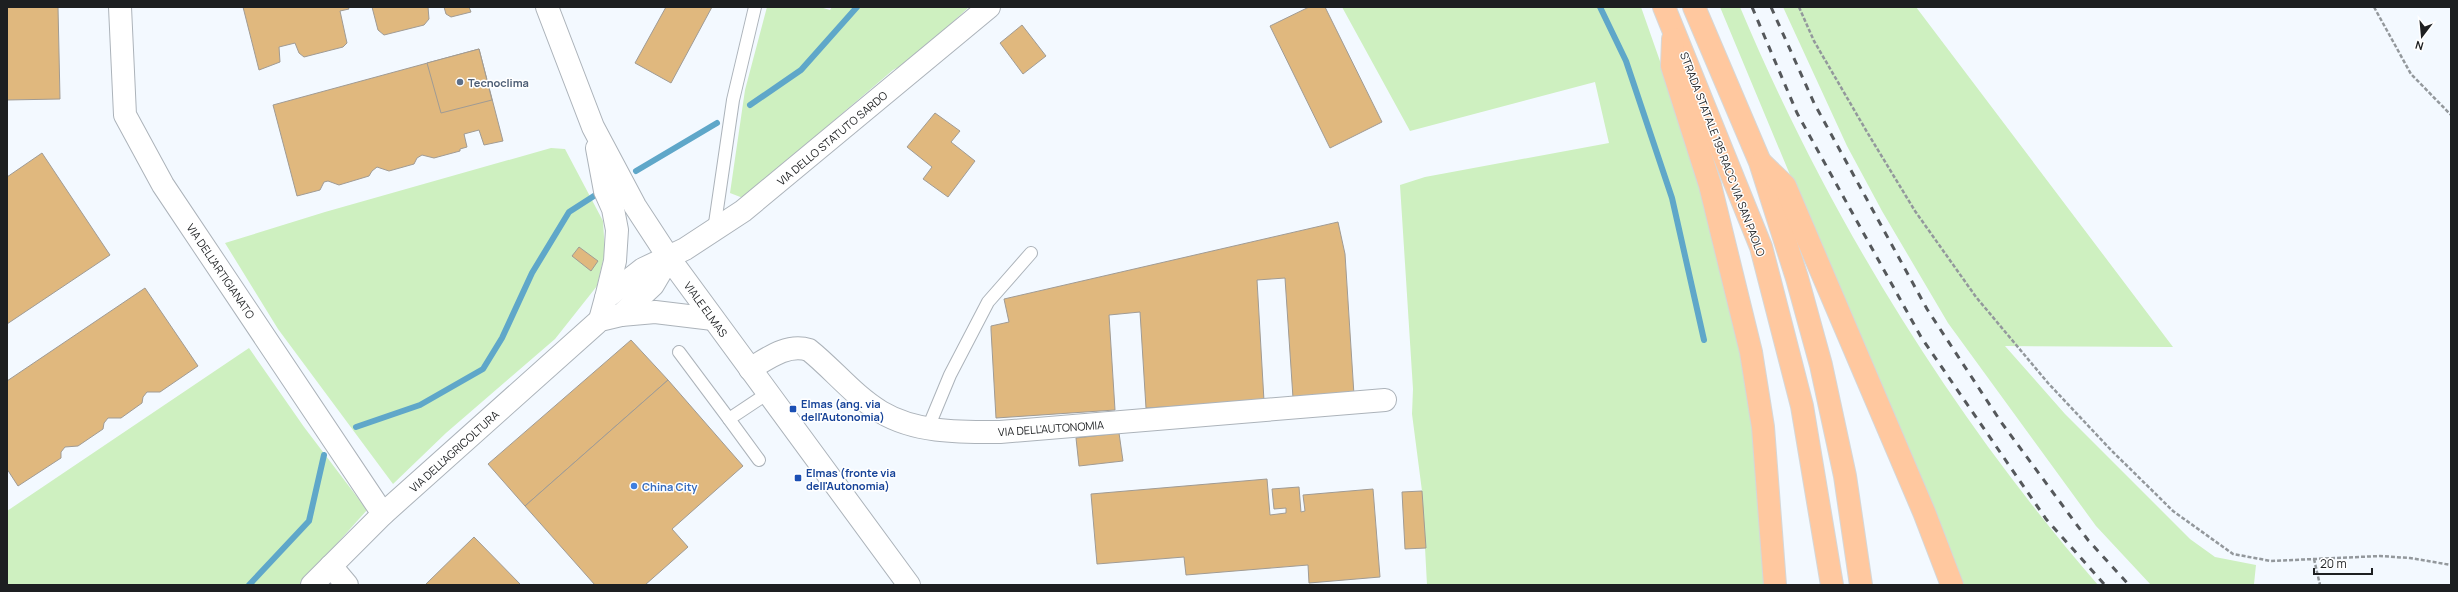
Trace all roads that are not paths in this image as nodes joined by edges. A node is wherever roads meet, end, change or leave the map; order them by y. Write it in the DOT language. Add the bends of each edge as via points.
graph roads {
  1 [pos="120,7"];
  2 [pos="547,7"];
  3 [pos="755,7"];
  4 [pos="989,7"];
  5 [pos="1664,7"];
  6 [pos="1694,7"];
  7 [pos="1673,30"];
  8 [pos="592,125"];
  9 [pos="1760,162"];
  10 [pos="714,232"];
  11 [pos="1031,253"];
  12 [pos="669,258"];
  13 [pos="606,298"];
  14 [pos="621,315"];
  15 [pos="713,319"];
  16 [pos="600,320"];
  17 [pos="679,352"];
  18 [pos="750,369"];
  19 [pos="768,393"];
  20 [pos="1385,400"];
  21 [pos="729,419"];
  22 [pos="928,428"];
  23 [pos="758,460"];
  24 [pos="383,514"];
  25 [pos="331,566"];
  26 [pos="312,585"];
  27 [pos="347,585"];
  28 [pos="909,585"];
  29 [pos="1775,585"];
  30 [pos="1832,585"];
  31 [pos="1861,585"];
  32 [pos="1952,585"];
  1 -- 24 [label="street, VIA DELL'ARTIGIANATO" via="125,115 138,141 163,185"];
  2 -- 8 [label="street, VIALE ELMAS"];
  3 -- 10 [label="lane" via="733,100"];
  4 -- 10 [label="street, VIA DELLO STATUTO SARDO" via="743,211"];
  5 -- 7 [label="highway, STRADA STATALE 195 RACC VIA SAN PAOLO"];
  6 -- 9 [label="highway"];
  7 -- 29 [label="highway" via="1672,66 1710,185 1751,352 1763,427"];
  7 -- 30 [label="highway, STRADA STATALE 195 RACC VIA SAN PAOLO" via="1761,247 1802,406"];
  8 -- 12 [label="street, VIALE ELMAS" via="635,206"];
  8 -- 13 [label="street" via="605,191 618,230 615,261"];
  9 -- 31 [label="highway" via="1797,278 1821,365 1845,476"];
  9 -- 32 [label="highway" via="1786,186 1924,512"];
  10 -- 12 [label="street, VIA DELLO STATUTO SARDO"];
  11 -- 22 [label="lane" via="984,309 950,375"];
  12 -- 13 [label="street" via="643,269"];
  12 -- 14 [label="street, VIA DELL'AGRICOLTURA" via="653,285"];
  12 -- 15 [label="street, VIALE ELMAS"];
  13 -- 16 [label="street"];
  14 -- 15 [label="street" via="655,312"];
  14 -- 16 [label="street, VIA DELL'AGRICOLTURA"];
  15 -- 18 [label="street, VIALE ELMAS"];
  16 -- 24 [label="street, VIA DELL'AGRICOLTURA"];
  17 -- 21 [label="lane"];
  18 -- 19 [label="street, VIALE ELMAS"];
  18 -- 22 [label="street, VIA DELL'AUTONOMIA" via="790,348 804,348 880,412 902,422"];
  19 -- 21 [label="lane"];
  19 -- 28 [label="street, VIALE ELMAS"];
  20 -- 22 [label="street, VIA DELL'AUTONOMIA" via="1000,432 949,432"];
  21 -- 23 [label="lane"];
  24 -- 25 [label="street, VIA DELL'AGRICOLTURA"];
  25 -- 26 [label="street, VIA DELL'AGRICOLTURA"];
  25 -- 27 [label="street"];
}
